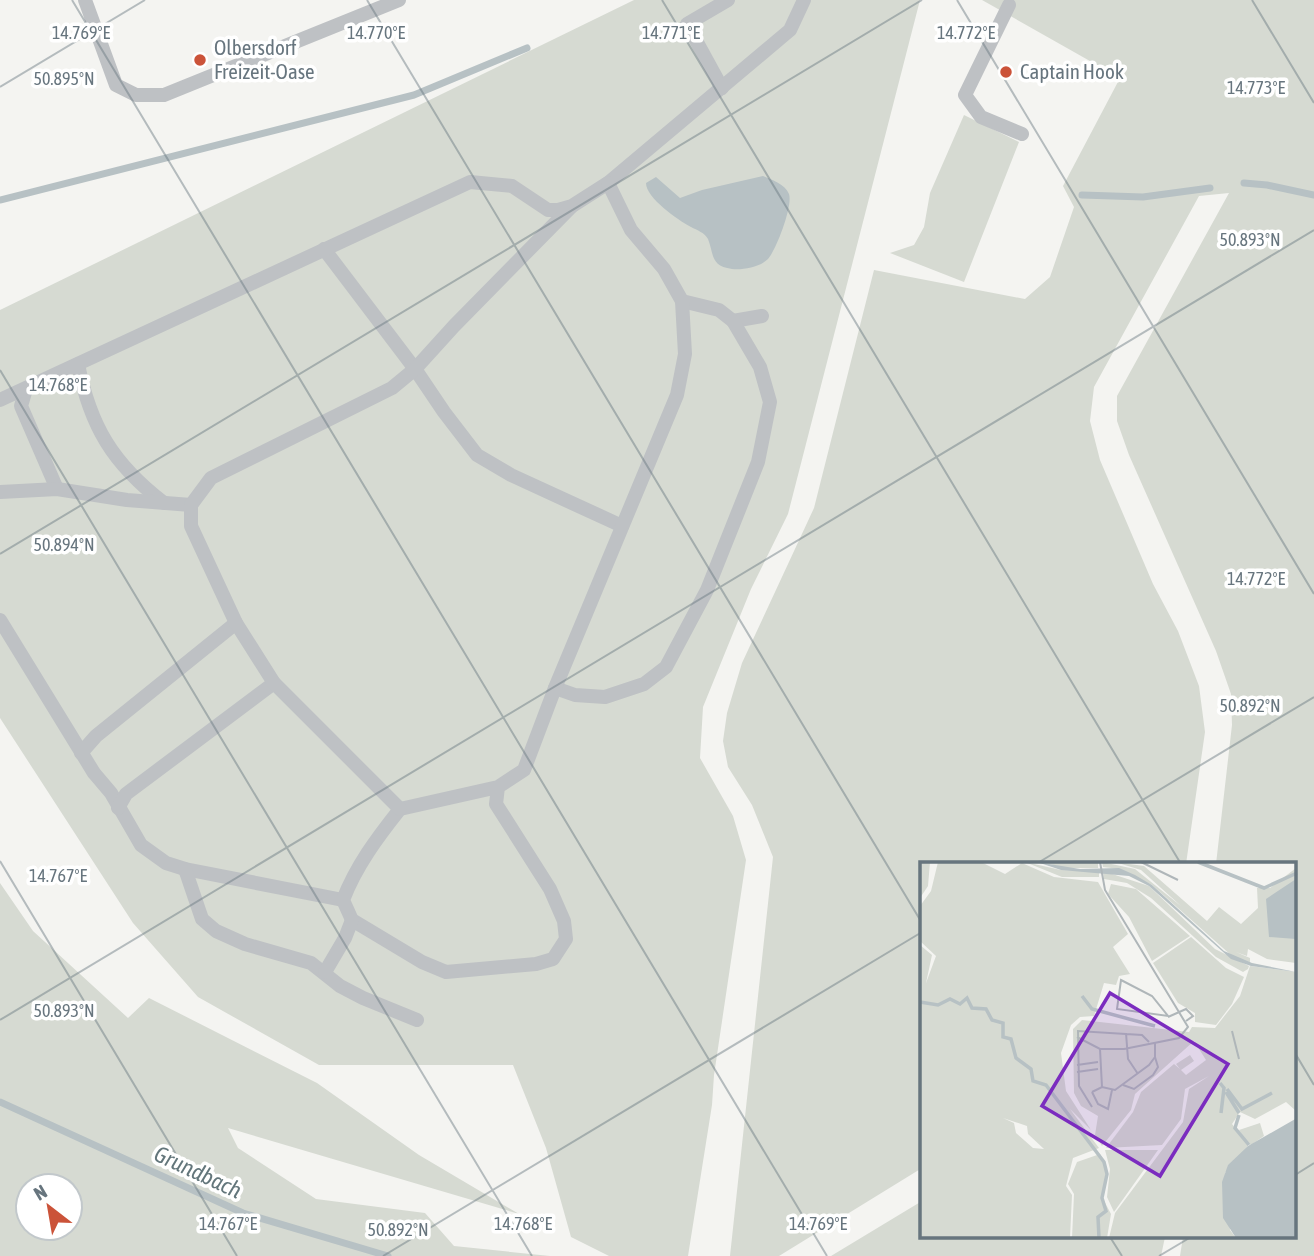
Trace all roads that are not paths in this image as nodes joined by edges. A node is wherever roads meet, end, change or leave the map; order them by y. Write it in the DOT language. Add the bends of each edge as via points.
graph roads {
  1 [pos="85,0"];
  2 [pos="399,0"];
  3 [pos="728,0"];
  4 [pos="804,0"];
  5 [pos="1009,5"];
  6 [pos="722,88"];
  7 [pos="1022,134"];
  8 [pos="608,183"];
  9 [pos="572,206"];
  10 [pos="324,249"];
  11 [pos="682,301"];
  12 [pos="762,316"];
  13 [pos="733,321"];
  14 [pos="78,364"];
  15 [pos="415,369"];
  16 [pos="26,388"];
  17 [pos="0,400"];
  18 [pos="57,489"];
  19 [pos="0,492"];
  20 [pos="164,502"];
  21 [pos="191,505"];
  22 [pos="622,526"];
  23 [pos="0,620"];
  24 [pos="236,623"];
  25 [pos="274,682"];
  26 [pos="555,688"];
  27 [pos="82,753"];
  28 [pos="498,787"];
  29 [pos="118,808"];
  30 [pos="400,809"];
  31 [pos="185,869"];
  32 [pos="343,900"];
  33 [pos="352,920"];
  34 [pos="325,972"];
  35 [pos="417,1020"];
  1 -- 2 [label="lane" via="116,85 136,95 164,95"];
  3 -- 6 [label="lane" via="687,24"];
  4 -- 6 [label="lane" via="790,30"];
  5 -- 7 [label="lane" via="965,95 981,117"];
  6 -- 8 [label="lane"];
  8 -- 9 [label="lane"];
  8 -- 11 [label="lane" via="631,230 664,269"];
  9 -- 10 [label="lane" via="548,210 512,186 470,182"];
  9 -- 15 [label="lane"];
  10 -- 14 [label="lane"];
  10 -- 15 [label="lane"];
  11 -- 13 [label="lane" via="719,310"];
  11 -- 22 [label="lane" via="685,354 677,396"];
  12 -- 13 [label="lane"];
  13 -- 26 [label="lane" via="760,367 769,402 758,462 707,590 666,667 644,684 605,697"];
  14 -- 16 [label="lane"];
  14 -- 20 [label="lane" via="85,399 108,446 138,482"];
  15 -- 21 [label="lane" via="392,388 212,478"];
  15 -- 22 [label="lane" via="477,455"];
  16 -- 17 [label="lane"];
  16 -- 18 [label="lane" via="21,406"];
  18 -- 19 [label="lane"];
  18 -- 20 [label="lane"];
  20 -- 21 [label="lane"];
  21 -- 24 [label="lane" via="191,526"];
  22 -- 26 [label="lane"];
  23 -- 27 [label="lane"];
  24 -- 25 [label="lane"];
  24 -- 27 [label="lane" via="96,736"];
  25 -- 29 [label="lane" via="126,794"];
  25 -- 30 [label="lane"];
  26 -- 28 [label="lane" via="524,770"];
  27 -- 29 [label="lane"];
  28 -- 30 [label="lane"];
  28 -- 33 [label="lane" via="496,804 550,889 564,921 566,939 553,958 536,964 446,972"];
  29 -- 31 [label="lane" via="141,845 166,863"];
  30 -- 32 [label="lane" via="371,847"];
  31 -- 32 [label="lane"];
  31 -- 34 [label="lane" via="202,919 216,931"];
  32 -- 33 [label="lane"];
  33 -- 34 [label="lane"];
  34 -- 35 [label="lane" via="340,986"];
}
